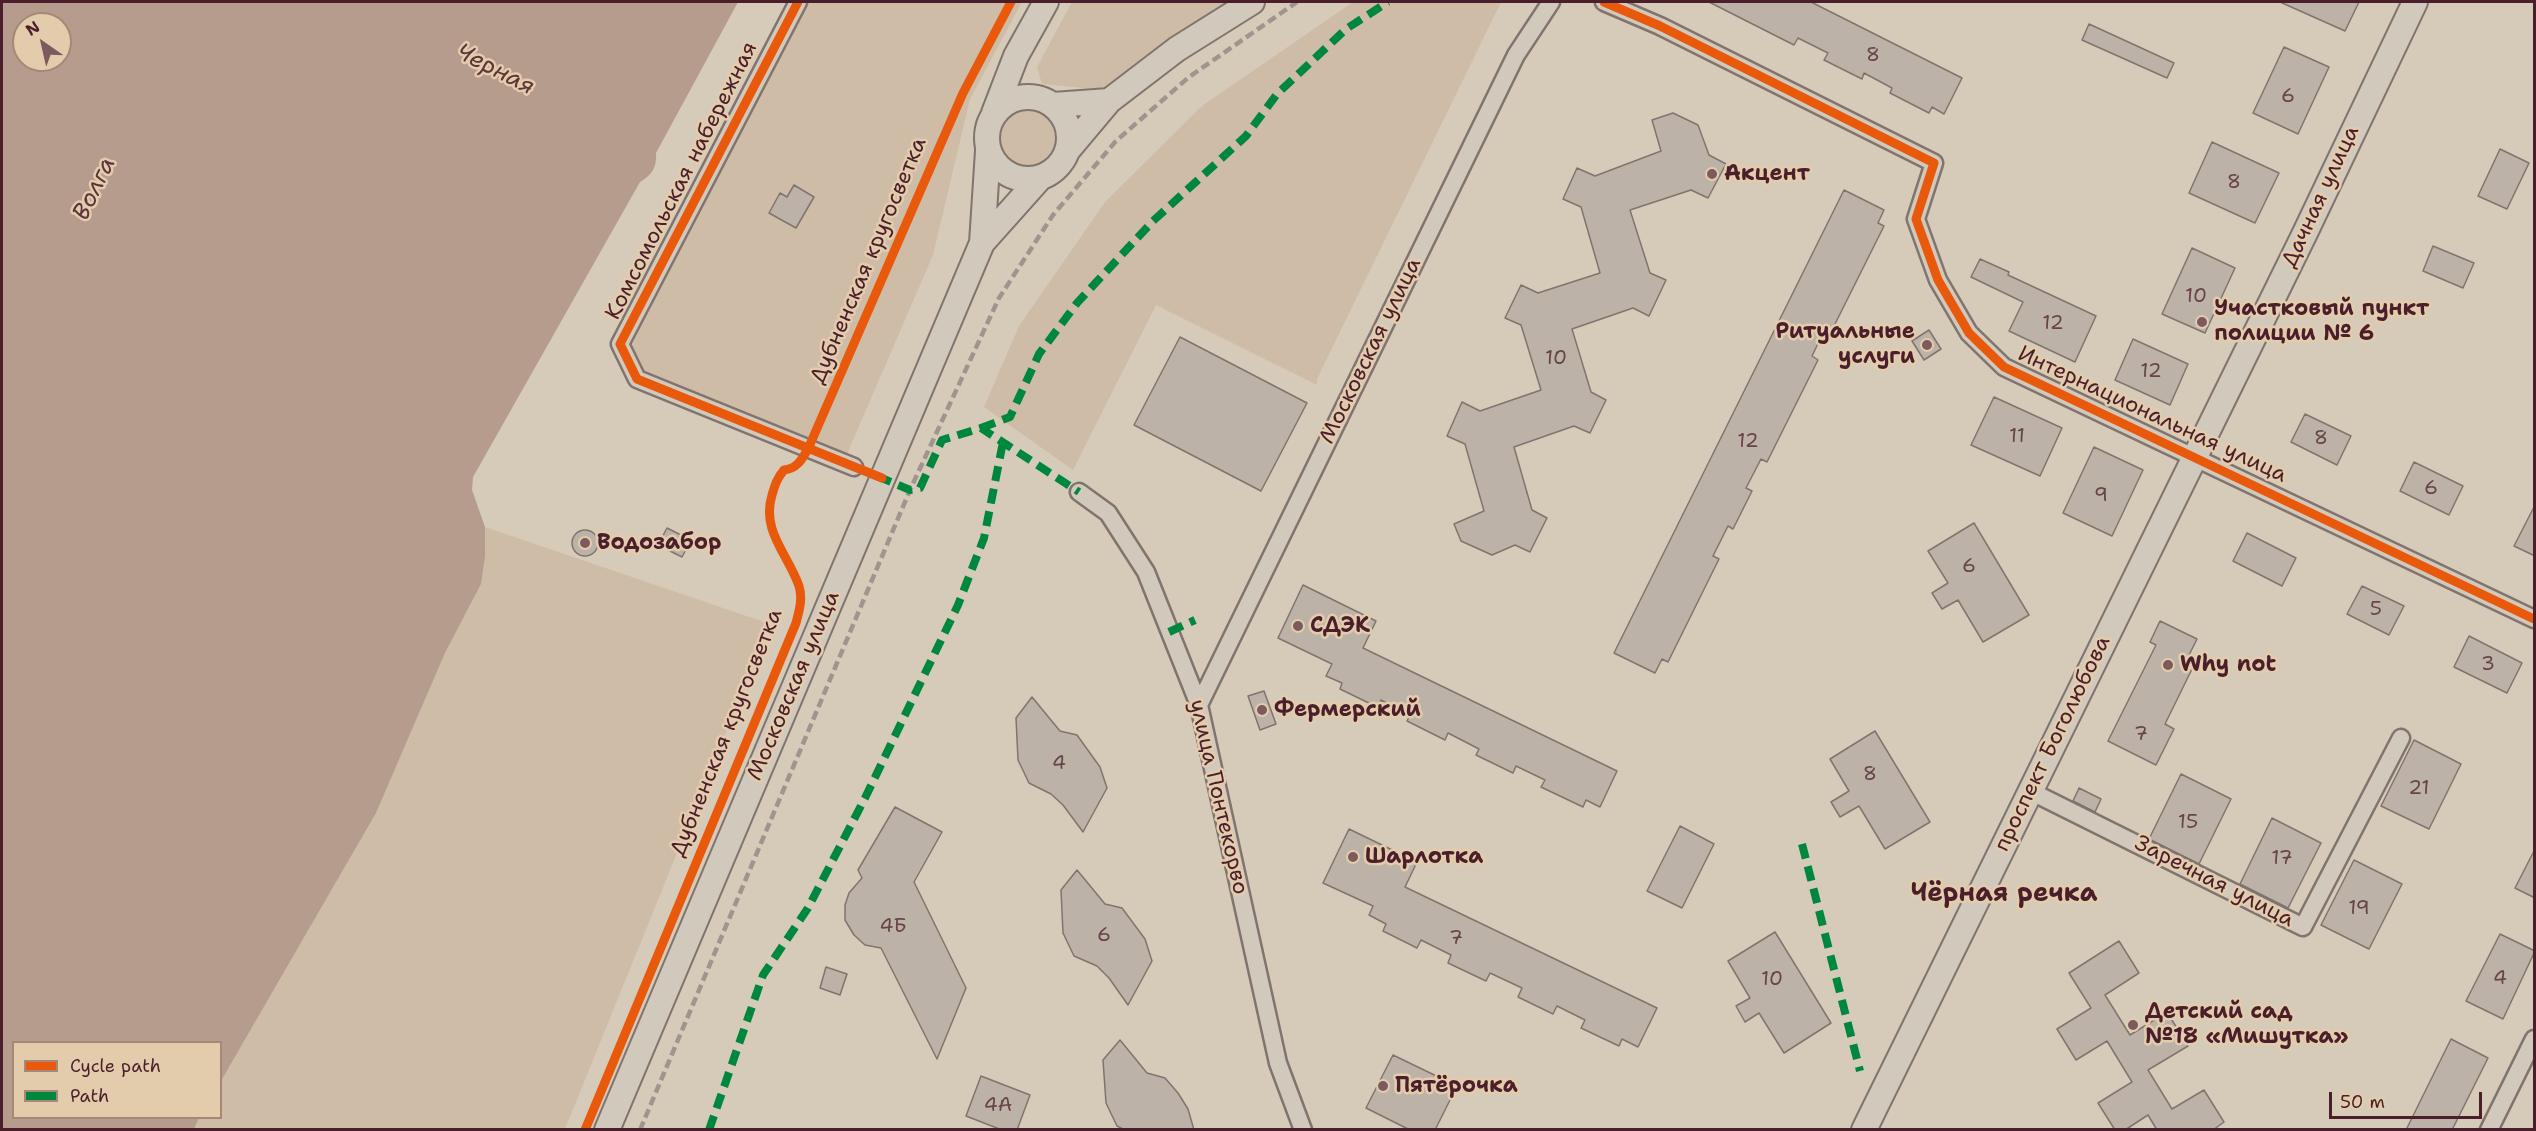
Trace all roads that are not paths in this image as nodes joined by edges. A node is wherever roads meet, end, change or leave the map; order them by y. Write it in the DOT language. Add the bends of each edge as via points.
graph roads {
  1 [pos="798,2"];
  2 [pos="1046,2"];
  3 [pos="1252,2"];
  4 [pos="1551,2"];
  5 [pos="1604,2"];
  6 [pos="2415,2"];
  7 [pos="1016,56"];
  8 [pos="1028,96"];
  9 [pos="1109,101"];
  10 [pos="1053,105"];
  11 [pos="994,113"];
  12 [pos="988,151"];
  13 [pos="1067,151"];
  14 [pos="1040,178"];
  15 [pos="982,243"];
  16 [pos="2194,456"];
  17 [pos="854,467"];
  18 [pos="1079,492"];
  19 [pos="2535,619"];
  20 [pos="1199,705"];
  21 [pos="2401,738"];
  22 [pos="2030,790"];
  23 [pos="2535,1039"];
  24 [pos="607,1130"];
  25 [pos="1303,1130"];
  26 [pos="1864,1130"];
  27 [pos="2489,1130"];
  1 -- 17 [label="street, Комсомольская набережная" via="620,344 637,379"];
  2 -- 7 [label="main road"];
  3 -- 9 [label="main road" via="1177,49"];
  4 -- 20 [label="street, Московская улица" via="1516,56"];
  5 -- 16 [label="street, Интернациональная улица" via="1934,163 1916,219 1938,280 1969,333 2004,367"];
  6 -- 16 [label="main road, Дачная улица"];
  7 -- 8 [label="main road"];
  7 -- 11 [label="main road"];
  8 -- 10 [label="main road"];
  8 -- 11 [label="main road" via="1015,98"];
  9 -- 10 [label="main road"];
  9 -- 13 [label="main road"];
  10 -- 13 [label="main road" via="1068,126"];
  11 -- 12 [label="main road" via="988,125"];
  12 -- 14 [label="main road" via="1003,172 1027,180"];
  12 -- 15 [label="main road"];
  13 -- 14 [label="main road" via="1052,172"];
  14 -- 15 [label="main road"];
  15 -- 24 [label="main road, Московская улица"];
  16 -- 19 [label="street, Интернациональная улица"];
  16 -- 22 [label="main road, проспект Боголюбова"];
  18 -- 20 [label="street, улица Понтекорво" via="1108,513 1146,572"];
  20 -- 25 [label="street, улица Понтекорво" via="1278,1063"];
  21 -- 22 [label="street, Заречная улица" via="2303,927"];
  22 -- 26 [label="main road, проспект Боголюбова"];
  23 -- 27 [label="street"];
}
